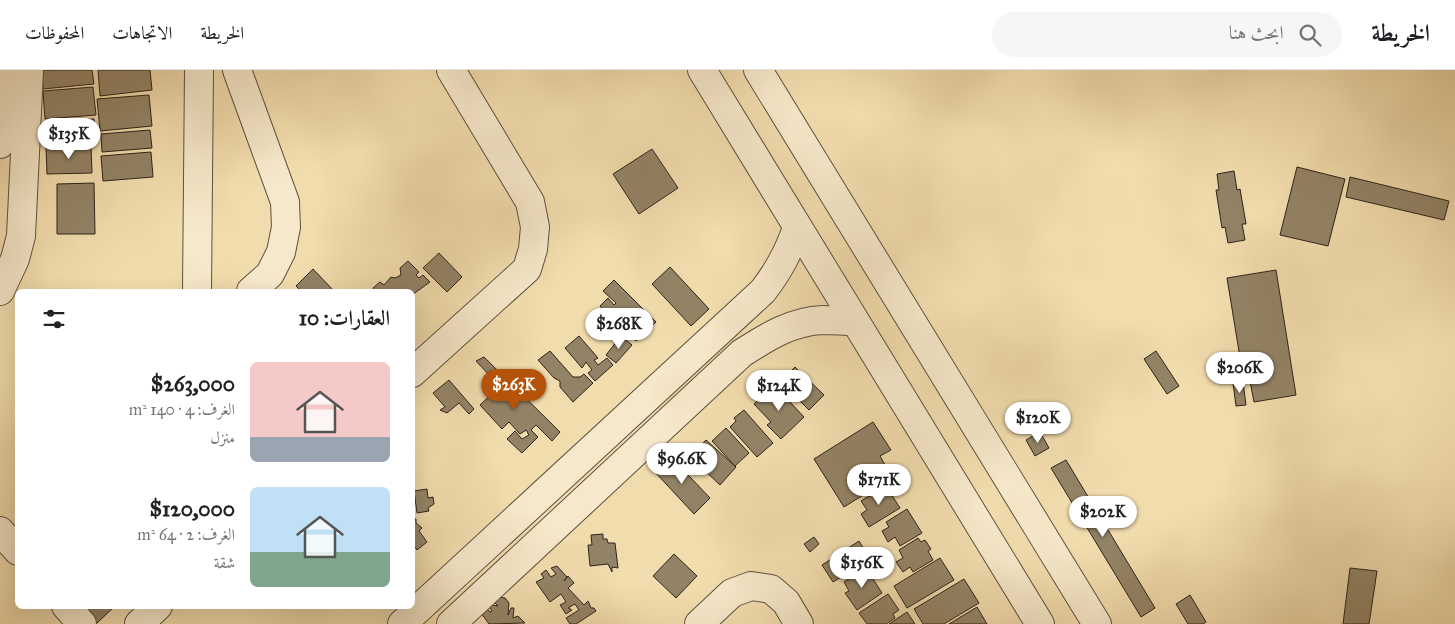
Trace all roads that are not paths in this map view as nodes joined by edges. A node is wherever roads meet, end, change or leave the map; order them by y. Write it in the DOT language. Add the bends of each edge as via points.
graph roads {
  1 [pos="4,70"];
  2 [pos="29,70"];
  3 [pos="199,70"];
  4 [pos="237,70"];
  5 [pos="451,70"];
  6 [pos="702,70"];
  7 [pos="758,70"];
  8 [pos="0,144"];
  9 [pos="797,228"];
  10 [pos="196,289"];
  11 [pos="253,289"];
  12 [pos="0,290"];
  13 [pos="744,308"];
  14 [pos="854,321"];
  15 [pos="770,335"];
  16 [pos="415,370"];
  17 [pos="0,531"];
  18 [pos="15,548"];
  19 [pos="69,609"];
  20 [pos="155,609"];
  21 [pos="82,624"];
  22 [pos="139,624"];
  23 [pos="402,624"];
  24 [pos="451,624"];
  25 [pos="699,624"];
  26 [pos="799,624"];
  27 [pos="1040,624"];
  28 [pos="1097,624"];
  1 -- 8 [label="street"];
  2 -- 12 [label="street" via="21,236 15,260"];
  3 -- 10 [label="street"];
  4 -- 11 [label="street" via="285,202 286,227 281,252 270,274"];
  5 -- 16 [label="street" via="530,202 535,227 533,248 526,269"];
  6 -- 9 [label="street"];
  7 -- 28 [label="street"];
  9 -- 13 [label="street" via="778,272"];
  9 -- 14 [label="street"];
  13 -- 15 [label="street"];
  13 -- 23 [label="street"];
  14 -- 15 [label="street" via="822,320 790,326"];
  14 -- 27 [label="street"];
  15 -- 24 [label="street" via="742,354"];
  17 -- 18 [label="street"];
  19 -- 21 [label="street"];
  20 -- 22 [label="street"];
  25 -- 26 [label="street" via="732,593 751,586 771,589 786,602"];
}
